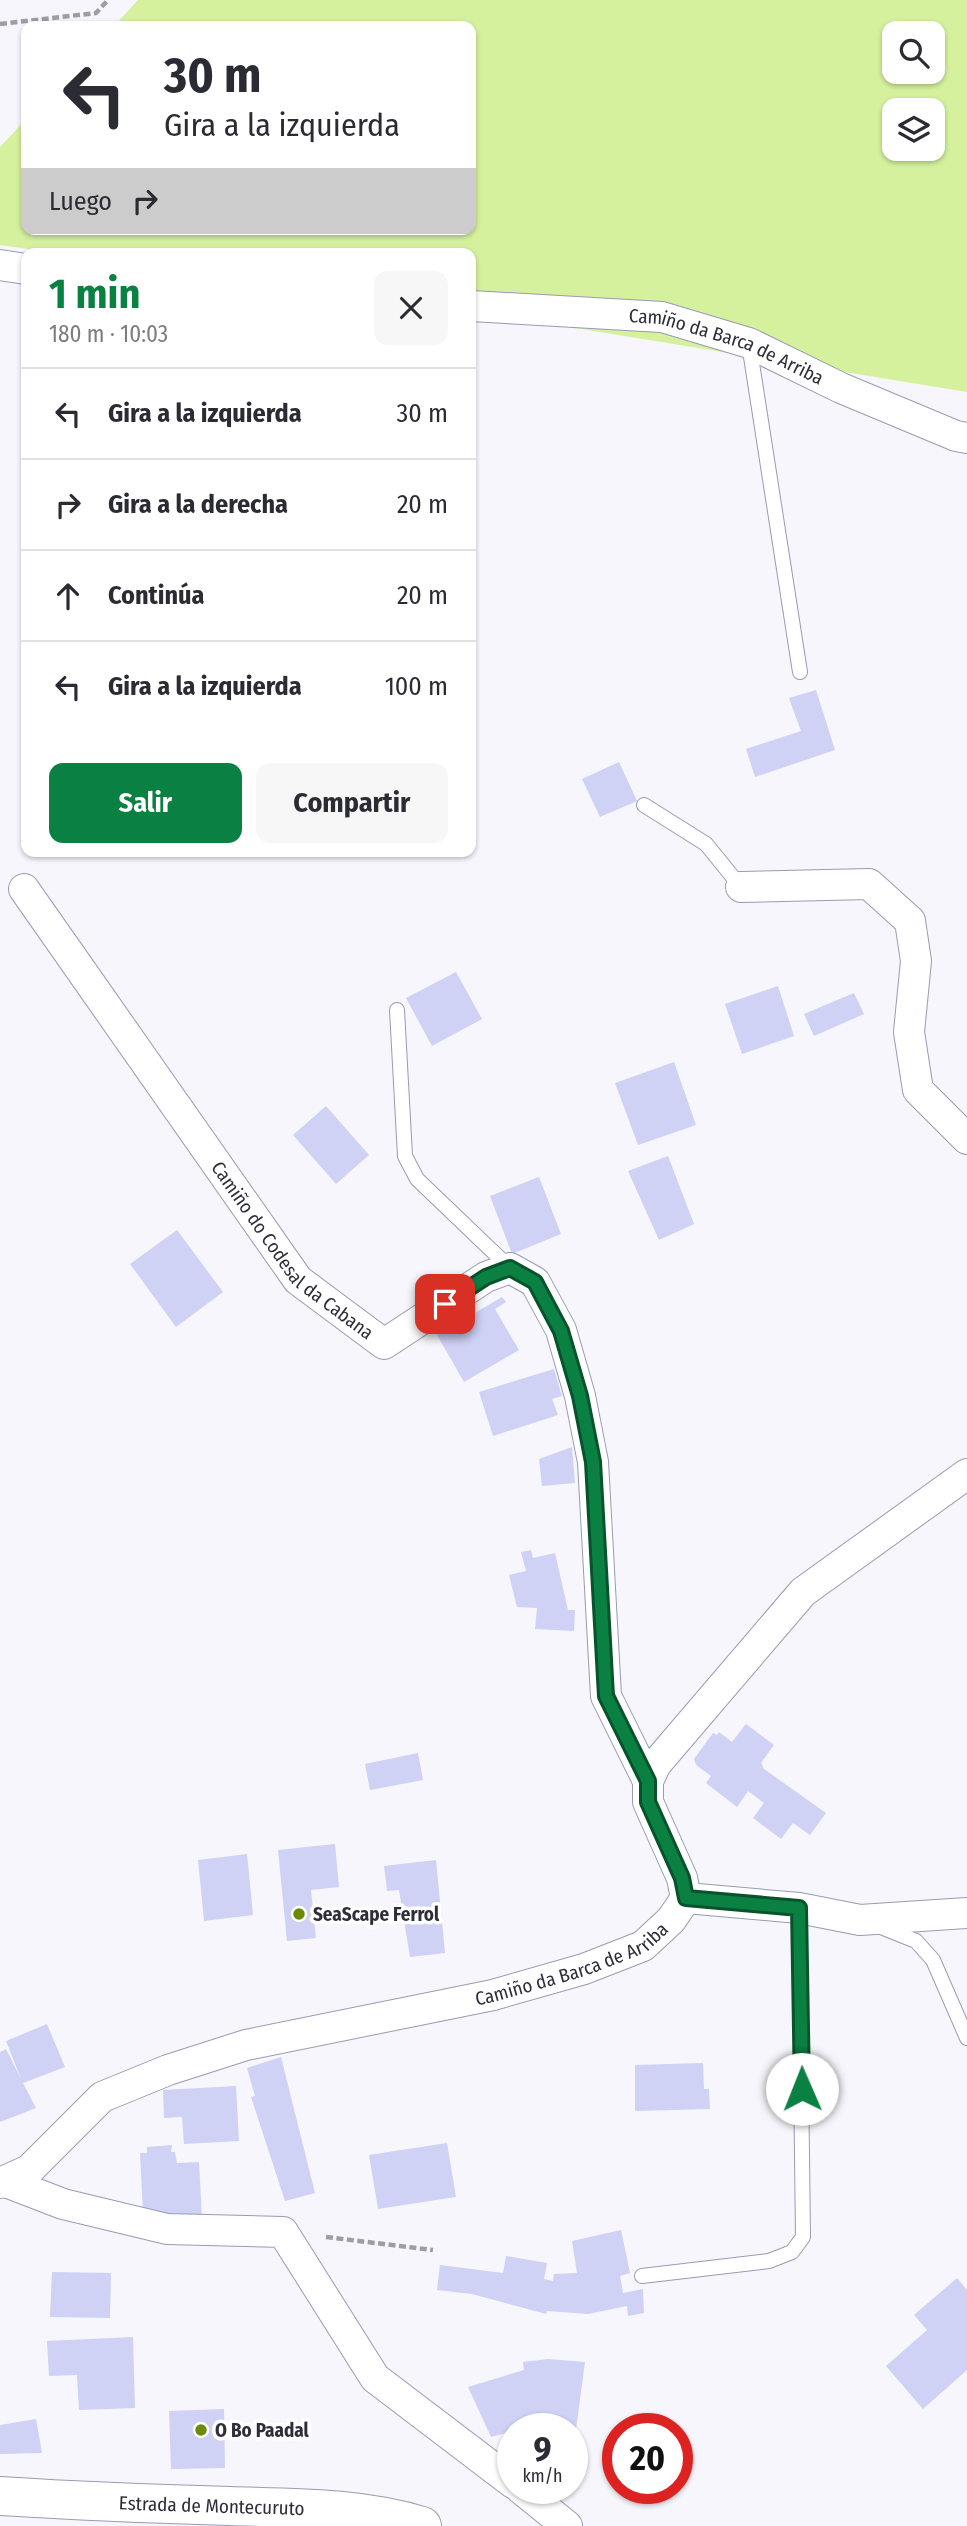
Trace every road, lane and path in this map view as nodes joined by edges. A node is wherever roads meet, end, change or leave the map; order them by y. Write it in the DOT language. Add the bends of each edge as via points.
graph roads {
  1 [pos="108,0"];
  2 [pos="26,21"];
  3 [pos="21,22"];
  4 [pos="0,24"];
  5 [pos="0,265"];
  6 [pos="21,268"];
  7 [pos="476,306"];
  8 [pos="748,343"];
  9 [pos="967,438"];
  10 [pos="800,672"];
  11 [pos="645,805"];
  12 [pos="741,887"];
  13 [pos="24,889"];
  14 [pos="397,1010"];
  15 [pos="967,1139"];
  16 [pos="510,1268"];
  17 [pos="967,1474"];
  18 [pos="648,1781"];
  19 [pos="686,1898"];
  20 [pos="799,1908"];
  21 [pos="967,1913"];
  22 [pos="860,1920"];
  23 [pos="967,2038"];
  24 [pos="3,2183"];
  25 [pos="283,2232"];
  26 [pos="433,2250"];
  27 [pos="642,2276"];
  28 [pos="497,2471"];
  29 [pos="0,2496"];
  30 [pos="540,2504"];
  31 [pos="422,2526"];
  32 [pos="567,2526"];
  1 -- 2 [label="path" via="96,13"];
  3 -- 4 [label="path"];
  5 -- 6 [label="street"];
  7 -- 8 [label="street, Camiño da Barca de Arriba" via="662,317"];
  8 -- 9 [label="street, Camiño da Barca de Arriba" via="841,388"];
  8 -- 10 [label="lane"];
  11 -- 12 [label="lane" via="706,844"];
  12 -- 15 [label="street" via="869,884 910,921 916,961 909,1032 918,1090"];
  13 -- 16 [label="street, Camiño do Codesal da Cabana" via="298,1280 356,1327 384,1344 486,1277"];
  14 -- 16 [label="lane" via="405,1156 417,1179"];
  16 -- 18 [label="street" via="535,1282 561,1331 580,1396 593,1462 606,1696"];
  17 -- 18 [label="street" via="803,1592 656,1764"];
  18 -- 19 [label="street" via="648,1802 682,1878"];
  19 -- 20 [label="street"];
  19 -- 24 [label="street, Camiño da Barca de Arriba" via="671,1920 643,1946 584,1969 493,1995 246,2045 102,2097 29,2169"];
  20 -- 22 [label="street"];
  20 -- 27 [label="lane" via="803,2237 792,2252 769,2261"];
  21 -- 22 [label="street"];
  22 -- 23 [label="lane" via="916,1941 933,1961"];
  24 -- 25 [label="street" via="63,2204 167,2229"];
  25 -- 26 [label="path"];
  25 -- 28 [label="street" via="375,2378"];
  29 -- 31 [label="main road, Estrada de Montecuruto" via="309,2508"];
  30 -- 32 [label="street"];
}
